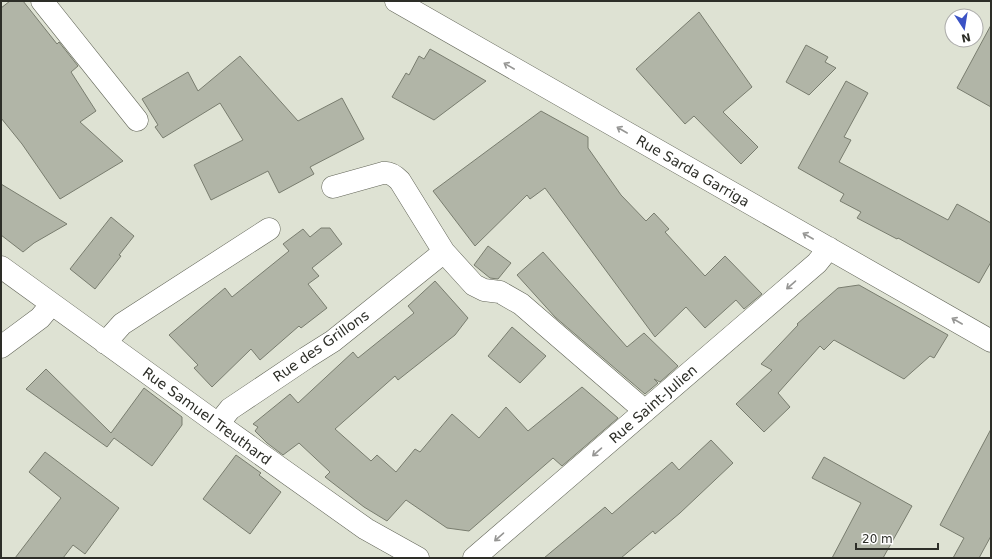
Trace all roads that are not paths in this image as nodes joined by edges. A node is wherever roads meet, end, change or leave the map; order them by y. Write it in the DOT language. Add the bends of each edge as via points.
graph roads {
  1 [pos="42,1"];
  2 [pos="396,1"];
  3 [pos="137,120"];
  4 [pos="333,187"];
  5 [pos="269,229"];
  6 [pos="829,248"];
  7 [pos="444,252"];
  8 [pos="1,267"];
  9 [pos="52,304"];
  10 [pos="991,341"];
  11 [pos="105,343"];
  12 [pos="1,347"];
  13 [pos="645,410"];
  14 [pos="218,424"];
  15 [pos="418,558"];
  16 [pos="474,558"];
  1 -- 3 [label="street"];
  6 -- 2 [label="street, Rue Sarda Garriga, one-way"];
  4 -- 7 [label="street" via="383,173 394,176 400,181"];
  5 -- 11 [label="street" via="122,324"];
  10 -- 6 [label="street, Rue Sarda Garriga, one-way"];
  6 -- 13 [label="street, Rue Saint-Julien, one-way" via="817,263"];
  7 -- 13 [label="street" via="474,286 500,292 521,304"];
  7 -- 14 [label="street, Rue des Grillons" via="333,341 230,409"];
  8 -- 9 [label="street, Rue Samuel Treuthard"];
  9 -- 11 [label="street, Rue Samuel Treuthard"];
  9 -- 12 [label="street" via="40,318"];
  11 -- 14 [label="street, Rue Samuel Treuthard"];
  13 -- 16 [label="street, Rue Saint-Julien, one-way"];
  14 -- 15 [label="street, Rue Samuel Treuthard" via="366,529"];
}
